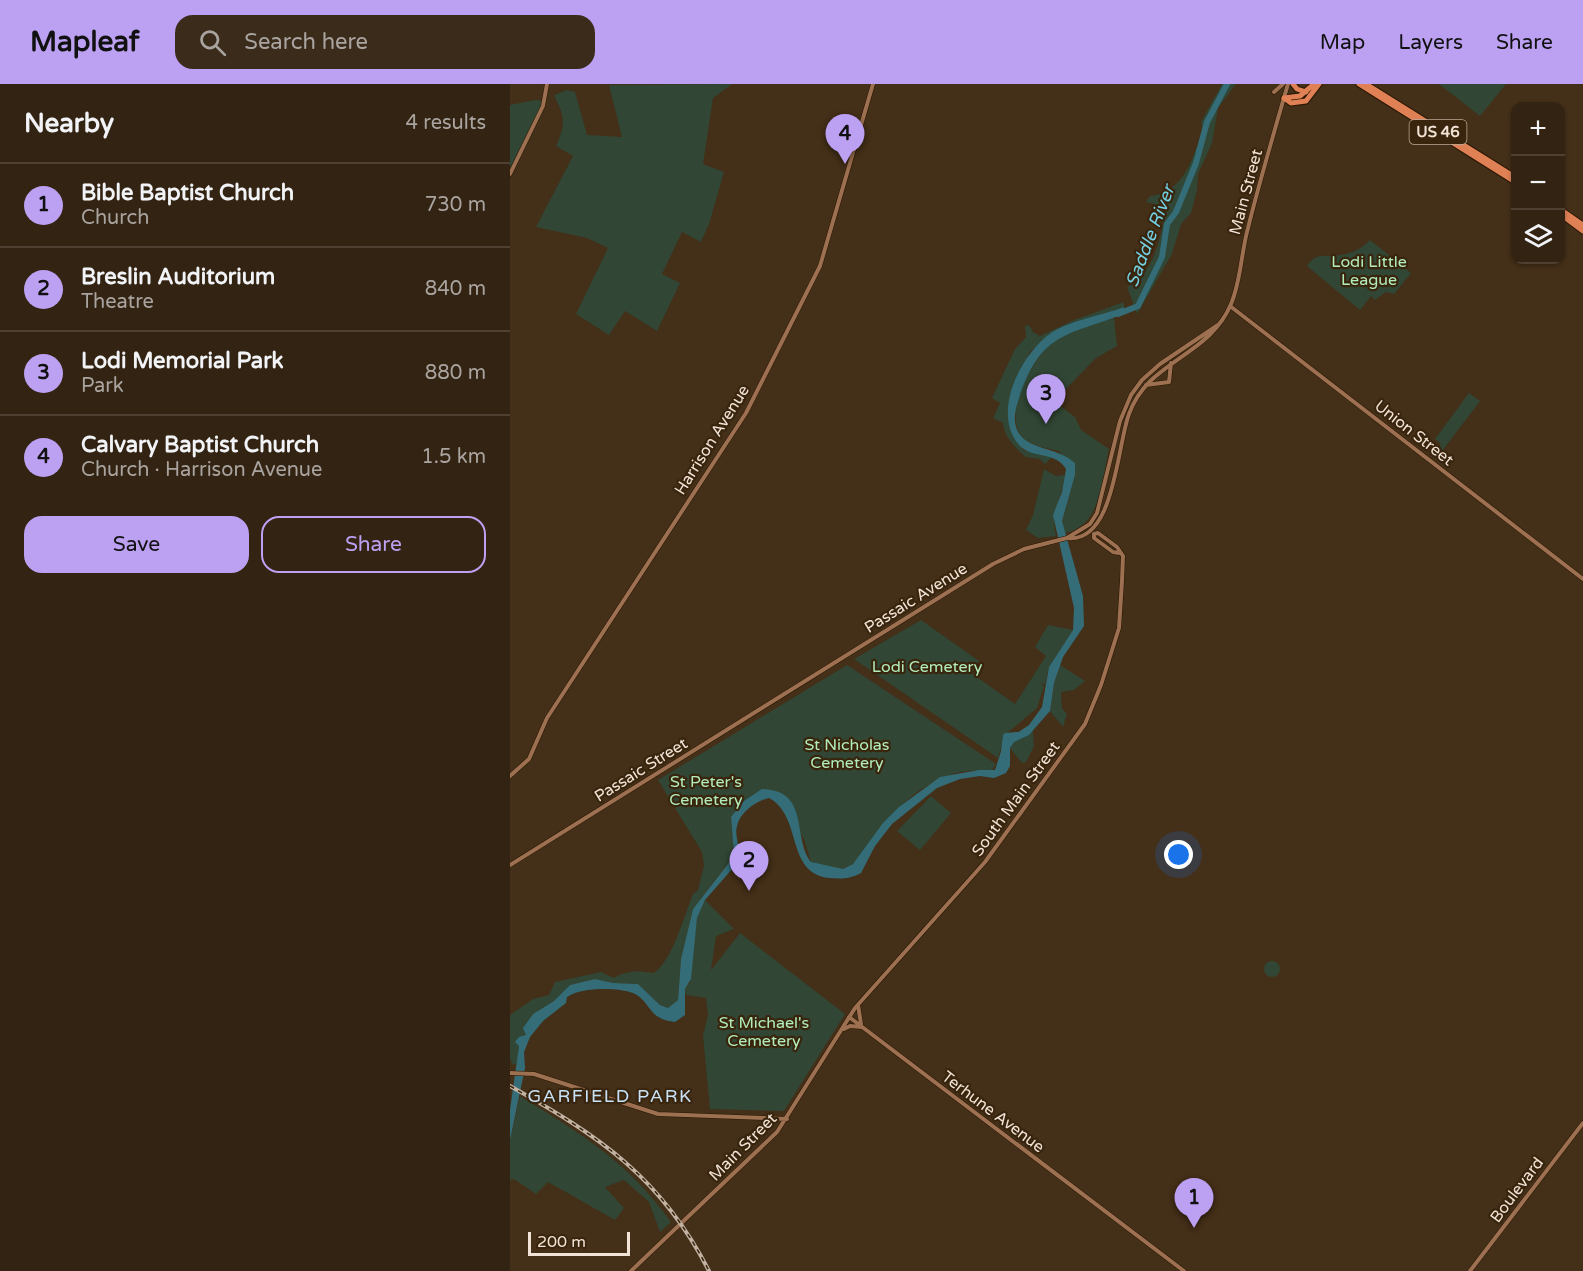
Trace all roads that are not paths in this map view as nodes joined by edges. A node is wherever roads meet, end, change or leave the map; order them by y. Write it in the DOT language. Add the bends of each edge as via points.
graph roads {
  1 [pos="547,84"];
  2 [pos="873,84"];
  3 [pos="1283,84"];
  4 [pos="1288,84"];
  5 [pos="1293,84"];
  6 [pos="1314,84"];
  7 [pos="1319,84"];
  8 [pos="1359,84"];
  9 [pos="1366,84"];
  10 [pos="1274,92"];
  11 [pos="1307,92"];
  12 [pos="1284,98"];
  13 [pos="510,174"];
  14 [pos="1511,175"];
  15 [pos="1511,179"];
  16 [pos="1561,210"];
  17 [pos="1565,218"];
  18 [pos="1583,225"];
  19 [pos="1583,231"];
  20 [pos="1230,306"];
  21 [pos="1218,325"];
  22 [pos="1171,363"];
  23 [pos="1145,385"];
  24 [pos="1091,530"];
  25 [pos="1583,579"];
  26 [pos="784,695"];
  27 [pos="510,776"];
  28 [pos="510,865"];
  29 [pos="858,1004"];
  30 [pos="849,1017"];
  31 [pos="863,1027"];
  32 [pos="840,1032"];
  33 [pos="511,1072"];
  34 [pos="774,1118"];
  35 [pos="788,1119"];
  36 [pos="1583,1124"];
  37 [pos="777,1132"];
  38 [pos="631,1271"];
  39 [pos="1184,1271"];
  40 [pos="1470,1271"];
  1 -- 13 [label="street" via="543,106"];
  2 -- 27 [label="street, Harrison Avenue" via="820,266 746,413 547,718 529,759"];
  3 -- 10 [label="street"];
  4 -- 12 [label="street, Main Street"];
  5 -- 11 [label="highway" via="1299,91"];
  6 -- 11 [label="highway"];
  7 -- 12 [label="highway" via="1306,101 1291,102"];
  8 -- 15 [label="highway, US 46"];
  9 -- 14 [label="highway, US 46"];
  11 -- 12 [label="highway"];
  12 -- 20 [label="street, Main Street"];
  16 -- 18 [label="highway"];
  17 -- 19 [label="highway"];
  20 -- 21 [label="street, Main Street"];
  20 -- 25 [label="street, Union Street"];
  21 -- 22 [label="street" via="1206,341"];
  21 -- 24 [label="street" via="1160,364 1136,387 1123,411"];
  22 -- 23 [label="street"];
  22 -- 23 [label="street" via="1169,382"];
  23 -- 24 [label="street" via="1129,414 1103,516"];
  24 -- 26 [label="street, Passaic Avenue" via="1003,558"];
  24 -- 29 [label="street, South Main Street" via="1094,538 1121,554 1119,628 1085,724 985,862"];
  26 -- 28 [label="street, Passaic Street"];
  29 -- 30 [label="street, South Main Street"];
  29 -- 31 [label="street"];
  30 -- 31 [label="street, Terhune Avenue"];
  30 -- 32 [label="street, Main Street"];
  31 -- 32 [label="street" via="850,1026"];
  31 -- 39 [label="street, Terhune Avenue"];
  32 -- 35 [label="street, Main Street"];
  33 -- 34 [label="street" via="528,1073 652,1113"];
  34 -- 35 [label="street"];
  34 -- 37 [label="street"];
  35 -- 37 [label="street, Main Street"];
  36 -- 40 [label="street, Boulevard"];
  37 -- 38 [label="street, Main Street"];
}
